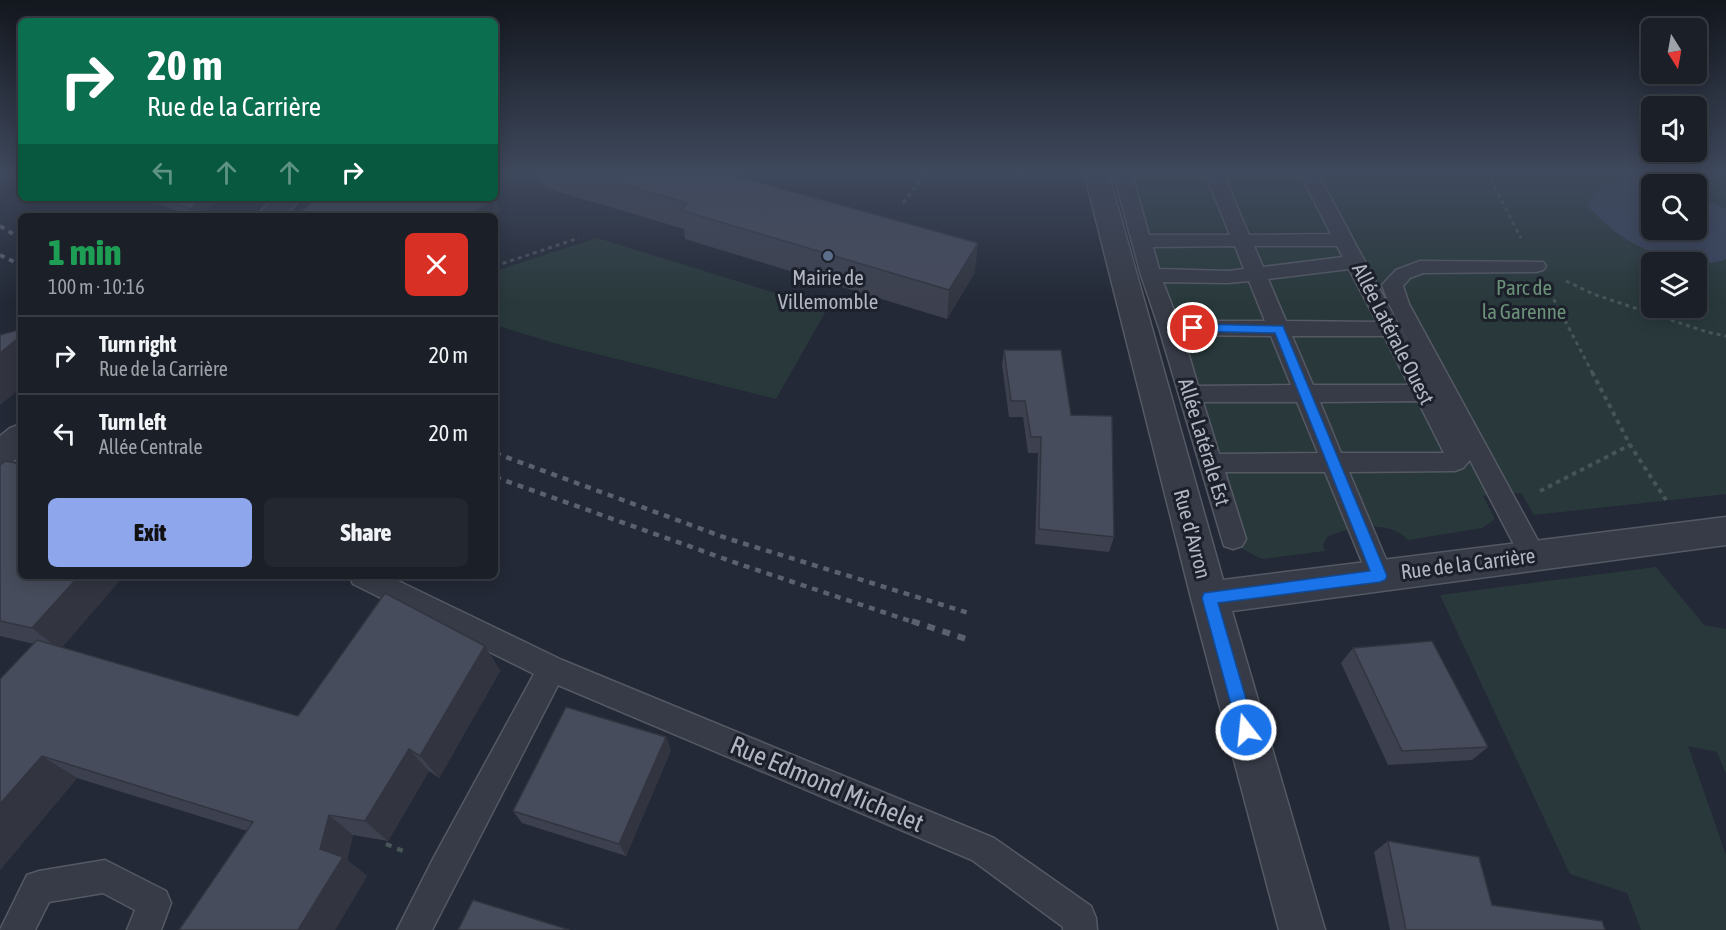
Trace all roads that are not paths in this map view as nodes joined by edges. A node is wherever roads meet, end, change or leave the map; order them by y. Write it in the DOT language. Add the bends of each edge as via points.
graph roads {
  1 [pos="1124,215"];
  2 [pos="1132,215"];
  3 [pos="1233,215"];
  4 [pos="1332,215"];
  5 [pos="1243,240"];
  6 [pos="1345,240"];
  7 [pos="1143,241"];
  8 [pos="1356,262"];
  9 [pos="1536,266"];
  10 [pos="1257,274"];
  11 [pos="1151,275"];
  12 [pos="1170,328"];
  13 [pos="1279,328"];
  14 [pos="1389,329"];
  15 [pos="1305,393"];
  16 [pos="1424,393"];
  17 [pos="1190,394"];
  18 [pos="1210,463"];
  19 [pos="1334,463"];
  20 [pos="1711,533"];
  21 [pos="1233,539"];
  22 [pos="1533,556"];
  23 [pos="1380,576"];
  24 [pos="368,579"];
  25 [pos="1209,598"];
  26 [pos="552,669"];
  27 [pos="17,930"];
  28 [pos="144,930"];
  29 [pos="414,930"];
  30 [pos="1080,930"];
  31 [pos="1302,930"];
  1 -- 25 [label="street, Rue d'Avron"];
  2 -- 7 [label="lane, Allée Latérale Est"];
  3 -- 5 [label="lane"];
  4 -- 6 [label="lane, Allée Latérale Ouest"];
  5 -- 6 [label="lane"];
  5 -- 7 [label="lane"];
  5 -- 10 [label="lane"];
  6 -- 8 [label="lane, Allée Latérale Ouest"];
  7 -- 11 [label="lane, Allée Latérale Est"];
  8 -- 10 [label="lane"];
  8 -- 14 [label="lane, Allée Latérale Ouest"];
  9 -- 22 [label="lane" via="1420,267 1402,274 1392,285"];
  10 -- 11 [label="lane"];
  10 -- 13 [label="lane"];
  11 -- 12 [label="lane, Allée Latérale Est"];
  12 -- 13 [label="lane"];
  12 -- 17 [label="lane, Allée Latérale Est"];
  13 -- 14 [label="lane"];
  13 -- 15 [label="lane"];
  14 -- 16 [label="lane, Allée Latérale Ouest"];
  15 -- 16 [label="lane"];
  15 -- 17 [label="lane"];
  15 -- 19 [label="lane"];
  16 -- 19 [label="lane, Allée Latérale Ouest" via="1459,458 1455,462"];
  17 -- 18 [label="lane, Allée Latérale Est"];
  18 -- 19 [label="lane"];
  18 -- 21 [label="lane, Allée Latérale Est"];
  19 -- 23 [label="lane"];
  20 -- 22 [label="street, Rue de la Carrière"];
  22 -- 23 [label="street, Rue de la Carrière"];
  23 -- 25 [label="street, Rue de la Carrière"];
  24 -- 26 [label="lane, Rue Edmond Michelet"];
  25 -- 31 [label="street, Rue d'Avron"];
  26 -- 29 [label="lane"];
  26 -- 30 [label="lane, Rue Edmond Michelet" via="982,849 1079,918"];
  27 -- 28 [label="lane" via="39,887 105,876 154,903"];
}
